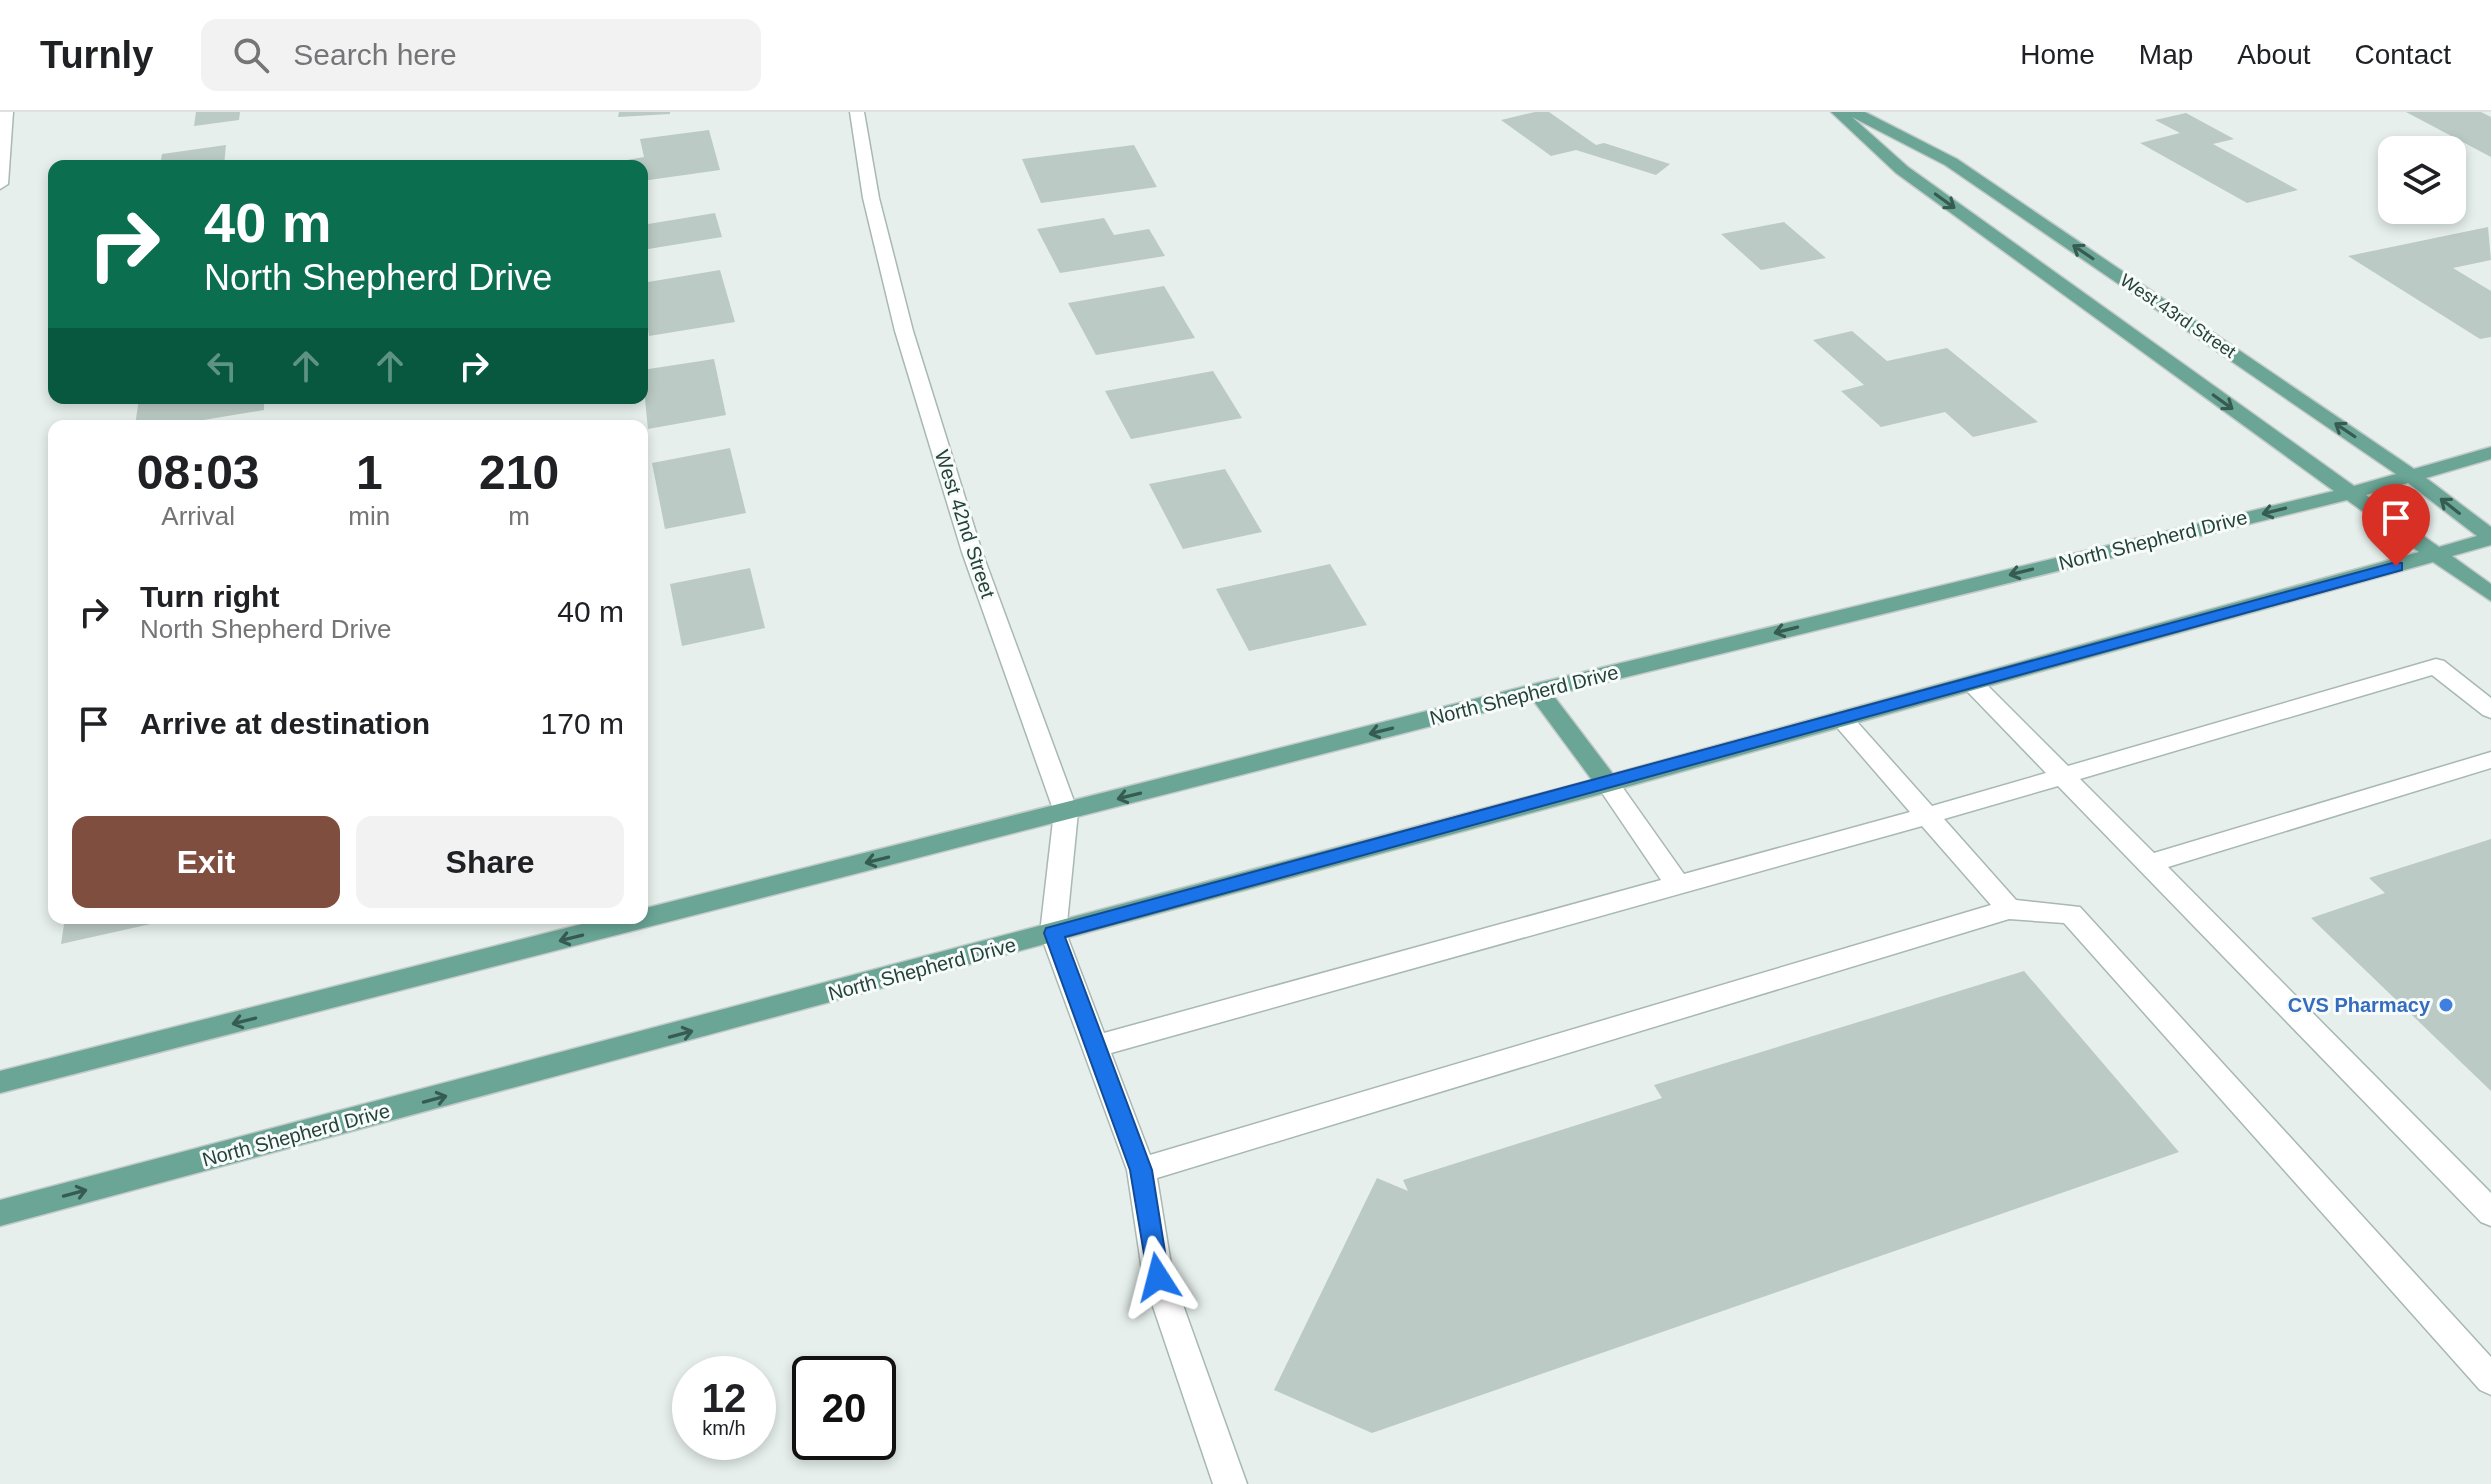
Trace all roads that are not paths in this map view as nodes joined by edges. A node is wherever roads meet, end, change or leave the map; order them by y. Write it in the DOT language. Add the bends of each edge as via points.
graph roads {
  1 [pos="6,112"];
  2 [pos="857,112"];
  3 [pos="1838,112"];
  4 [pos="1854,112"];
  5 [pos="0,184"];
  6 [pos="2491,453"];
  7 [pos="2409,474"];
  8 [pos="2350,493"];
  9 [pos="2491,538"];
  10 [pos="2437,555"];
  11 [pos="2491,594"];
  12 [pos="1972,683"];
  13 [pos="1538,691"];
  14 [pos="2491,710"];
  15 [pos="1842,719"];
  16 [pos="2491,760"];
  17 [pos="2062,776"];
  18 [pos="1608,784"];
  19 [pos="1066,812"];
  20 [pos="1927,816"];
  21 [pos="2149,864"];
  22 [pos="1678,885"];
  23 [pos="2009,909"];
  24 [pos="648,918"];
  25 [pos="624,924"];
  26 [pos="1053,933"];
  27 [pos="1096,1046"];
  28 [pos="0,1082"];
  29 [pos="1141,1170"];
  30 [pos="0,1213"];
  31 [pos="2491,1213"];
  32 [pos="2491,1380"];
  33 [pos="1230,1484"];
  1 -- 5 [label="street"];
  2 -- 19 [label="street, West 42nd Street" via="871,198 904,331 972,552"];
  3 -- 8 [label="main road, one-way" via="1902,170"];
  7 -- 4 [label="main road, West 43rd Street, one-way" via="1951,162"];
  6 -- 7 [label="main road, North Shepherd Drive"];
  7 -- 8 [label="main road, North Shepherd Drive"];
  9 -- 7 [label="main road, West 43rd Street, one-way"];
  8 -- 10 [label="main road"];
  8 -- 13 [label="main road, North Shepherd Drive, one-way"];
  9 -- 10 [label="main road, North Shepherd Drive"];
  10 -- 11 [label="main road"];
  10 -- 12 [label="main road, North Shepherd Drive"];
  12 -- 15 [label="main road, North Shepherd Drive"];
  12 -- 17 [label="street"];
  13 -- 18 [label="main road"];
  13 -- 19 [label="main road, North Shepherd Drive, one-way"];
  14 -- 17 [label="street" via="2436,666"];
  15 -- 18 [label="main road, North Shepherd Drive"];
  15 -- 20 [label="street"];
  16 -- 21 [label="street"];
  17 -- 20 [label="street"];
  17 -- 21 [label="street"];
  18 -- 22 [label="street"];
  18 -- 26 [label="main road, North Shepherd Drive"];
  19 -- 24 [label="main road, North Shepherd Drive, one-way"];
  19 -- 26 [label="street, West 42nd Street"];
  20 -- 22 [label="street"];
  20 -- 23 [label="street"];
  21 -- 31 [label="street"];
  22 -- 27 [label="street"];
  23 -- 29 [label="street"];
  23 -- 32 [label="street" via="2071,914"];
  25 -- 28 [label="main road, North Shepherd Drive, one-way"];
  26 -- 27 [label="street"];
  30 -- 26 [label="main road, North Shepherd Drive, one-way"];
  27 -- 29 [label="street"];
  29 -- 33 [label="street" via="1158,1277"];
}
